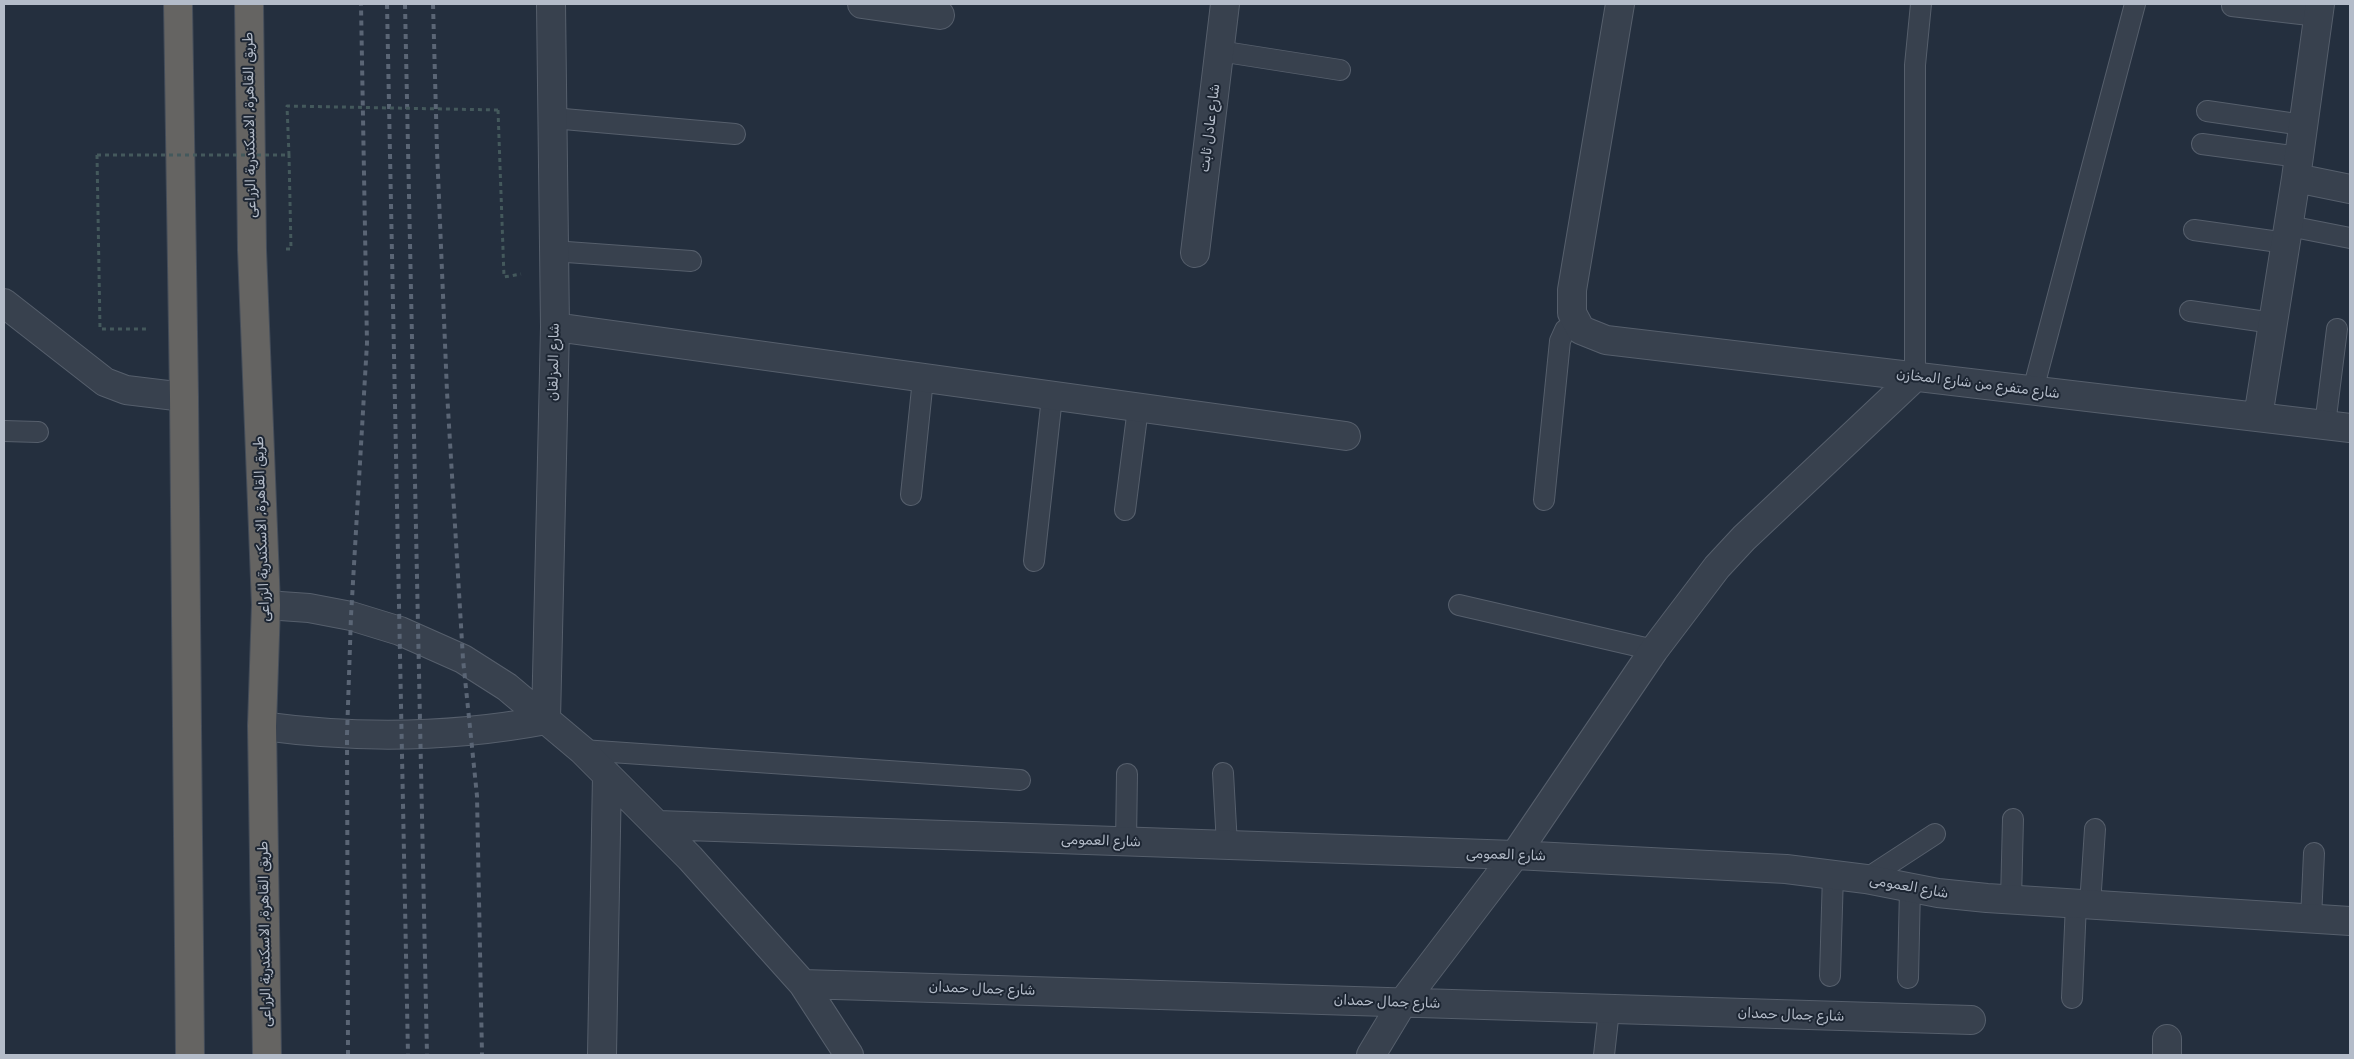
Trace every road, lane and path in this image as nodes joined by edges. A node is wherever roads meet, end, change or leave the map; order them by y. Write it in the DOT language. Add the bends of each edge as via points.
graph roads {
  1 [pos="178,4"];
  2 [pos="248,4"];
  3 [pos="551,4"];
  4 [pos="862,4"];
  5 [pos="1225,4"];
  6 [pos="1620,4"];
  7 [pos="1921,4"];
  8 [pos="2135,4"];
  9 [pos="2232,6"];
  10 [pos="2319,10"];
  11 [pos="940,15"];
  12 [pos="1219,51"];
  13 [pos="1340,70"];
  14 [pos="2207,111"];
  15 [pos="552,118"];
  16 [pos="2303,125"];
  17 [pos="735,134"];
  18 [pos="2202,144"];
  19 [pos="289,156"];
  20 [pos="2298,167"];
  21 [pos="2350,189"];
  22 [pos="2194,230"];
  23 [pos="2287,234"];
  24 [pos="2350,238"];
  25 [pos="291,249"];
  26 [pos="553,251"];
  27 [pos="1195,253"];
  28 [pos="691,261"];
  29 [pos="504,277"];
  30 [pos="4,302"];
  31 [pos="2190,311"];
  32 [pos="2273,323"];
  33 [pos="554,327"];
  34 [pos="2337,329"];
  35 [pos="183,330"];
  36 [pos="1581,330"];
  37 [pos="1915,377"];
  38 [pos="923,379"];
  39 [pos="2033,390"];
  40 [pos="184,396"];
  41 [pos="1052,397"];
  42 [pos="1138,408"];
  43 [pos="2258,418"];
  44 [pos="2338,427"];
  45 [pos="4,431"];
  46 [pos="38,432"];
  47 [pos="1346,436"];
  48 [pos="912,495"];
  49 [pos="1544,500"];
  50 [pos="1125,510"];
  51 [pos="1034,561"];
  52 [pos="266,605"];
  53 [pos="1459,605"];
  54 [pos="1654,650"];
  55 [pos="546,720"];
  56 [pos="262,726"];
  57 [pos="582,750"];
  58 [pos="1223,773"];
  59 [pos="1127,774"];
  60 [pos="606,775"];
  61 [pos="1020,780"];
  62 [pos="2013,819"];
  63 [pos="658,825"];
  64 [pos="2095,829"];
  65 [pos="1935,834"];
  66 [pos="1126,842"];
  67 [pos="1227,845"];
  68 [pos="2314,852"];
  69 [pos="1515,856"];
  70 [pos="1833,874"];
  71 [pos="1866,879"];
  72 [pos="1910,888"];
  73 [pos="2011,900"];
  74 [pos="2083,904"];
  75 [pos="2311,919"];
  76 [pos="2350,921"];
  77 [pos="1830,976"];
  78 [pos="1908,978"];
  79 [pos="802,984"];
  80 [pos="2072,998"];
  81 [pos="1403,1002"];
  82 [pos="1609,1010"];
  83 [pos="1971,1020"];
  84 [pos="190,1055"];
  85 [pos="267,1055"];
  86 [pos="602,1055"];
  87 [pos="849,1055"];
  88 [pos="1371,1055"];
  89 [pos="1604,1055"];
  1 -- 35 [label="highway"];
  2 -- 52 [label="highway, طريق القاهرة, الاسكندرية الزراعى" via="252,250"];
  3 -- 15 [label="street, شارع المزلقان"];
  4 -- 11 [label="street"];
  5 -- 12 [label="street, شارع عادل ثابت"];
  6 -- 36 [label="street" via="1572,290 1572,313"];
  7 -- 37 [label="lane" via="1914,65"];
  8 -- 39 [label="lane"];
  9 -- 10 [label="lane"];
  10 -- 16 [label="street"];
  12 -- 13 [label="lane"];
  12 -- 27 [label="street, شارع عادل ثابت"];
  14 -- 16 [label="lane"];
  15 -- 17 [label="lane"];
  15 -- 26 [label="street, شارع المزلقان"];
  16 -- 20 [label="street"];
  18 -- 20 [label="lane"];
  19 -- 25 [label="path"];
  19 -- 29 [label="path, bridge" via="287,106 498,110"];
  19 -- 35 [label="path, bridge" via="97,155 100,329"];
  20 -- 21 [label="street"];
  20 -- 23 [label="street"];
  22 -- 23 [label="lane"];
  23 -- 24 [label="lane"];
  23 -- 32 [label="street"];
  26 -- 28 [label="lane"];
  26 -- 33 [label="street, شارع المزلقان"];
  30 -- 40 [label="street" via="105,382 126,390"];
  31 -- 32 [label="lane"];
  32 -- 43 [label="street"];
  33 -- 38 [label="street"];
  33 -- 55 [label="street, شارع المزلقان"];
  34 -- 44 [label="lane"];
  35 -- 40 [label="highway"];
  36 -- 37 [label="street, شارع متفرع من شارع المخازن" via="1606,340"];
  36 -- 49 [label="lane" via="1565,330 1560,341"];
  37 -- 39 [label="street, شارع متفرع من شارع المخازن"];
  37 -- 54 [label="street" via="1744,538 1717,567"];
  38 -- 41 [label="street"];
  38 -- 48 [label="lane"];
  39 -- 43 [label="street, شارع متفرع من شارع المخازن"];
  40 -- 84 [label="highway"];
  41 -- 42 [label="street"];
  41 -- 51 [label="lane"];
  42 -- 47 [label="street"];
  42 -- 50 [label="lane"];
  43 -- 44 [label="street, شارع متفرع من شارع المخازن"];
  45 -- 46 [label="lane"];
  52 -- 55 [label="street" via="309,608 351,616 418,637 485,673"];
  52 -- 56 [label="highway, طريق القاهرة, الاسكندرية الزراعى"];
  53 -- 54 [label="lane"];
  54 -- 69 [label="street"];
  55 -- 56 [label="street" via="471,732 402,736 347,735"];
  55 -- 57 [label="street"];
  56 -- 85 [label="highway, طريق القاهرة, الاسكندرية الزراعى"];
  57 -- 60 [label="street"];
  57 -- 61 [label="lane"];
  58 -- 67 [label="lane"];
  59 -- 66 [label="lane"];
  60 -- 63 [label="street"];
  60 -- 86 [label="street"];
  62 -- 73 [label="lane"];
  63 -- 66 [label="street, شارع العمومى"];
  63 -- 79 [label="street"];
  64 -- 74 [label="lane"];
  65 -- 71 [label="lane"];
  66 -- 67 [label="street, شارع العمومى"];
  67 -- 69 [label="street, شارع العمومى"];
  68 -- 75 [label="lane"];
  69 -- 70 [label="street, شارع العمومى"];
  69 -- 81 [label="street"];
  70 -- 71 [label="street, شارع العمومى"];
  70 -- 77 [label="lane"];
  71 -- 72 [label="street, شارع العمومى"];
  72 -- 73 [label="street, شارع العمومى" via="1938,894"];
  72 -- 78 [label="lane"];
  73 -- 74 [label="street, شارع العمومى"];
  74 -- 75 [label="street, شارع العمومى"];
  74 -- 80 [label="lane"];
  75 -- 76 [label="street, شارع العمومى"];
  79 -- 81 [label="street, شارع جمال حمدان"];
  79 -- 87 [label="street"];
  81 -- 82 [label="street, شارع جمال حمدان"];
  81 -- 88 [label="street"];
  82 -- 83 [label="street, شارع جمال حمدان"];
  82 -- 89 [label="lane"];
}
